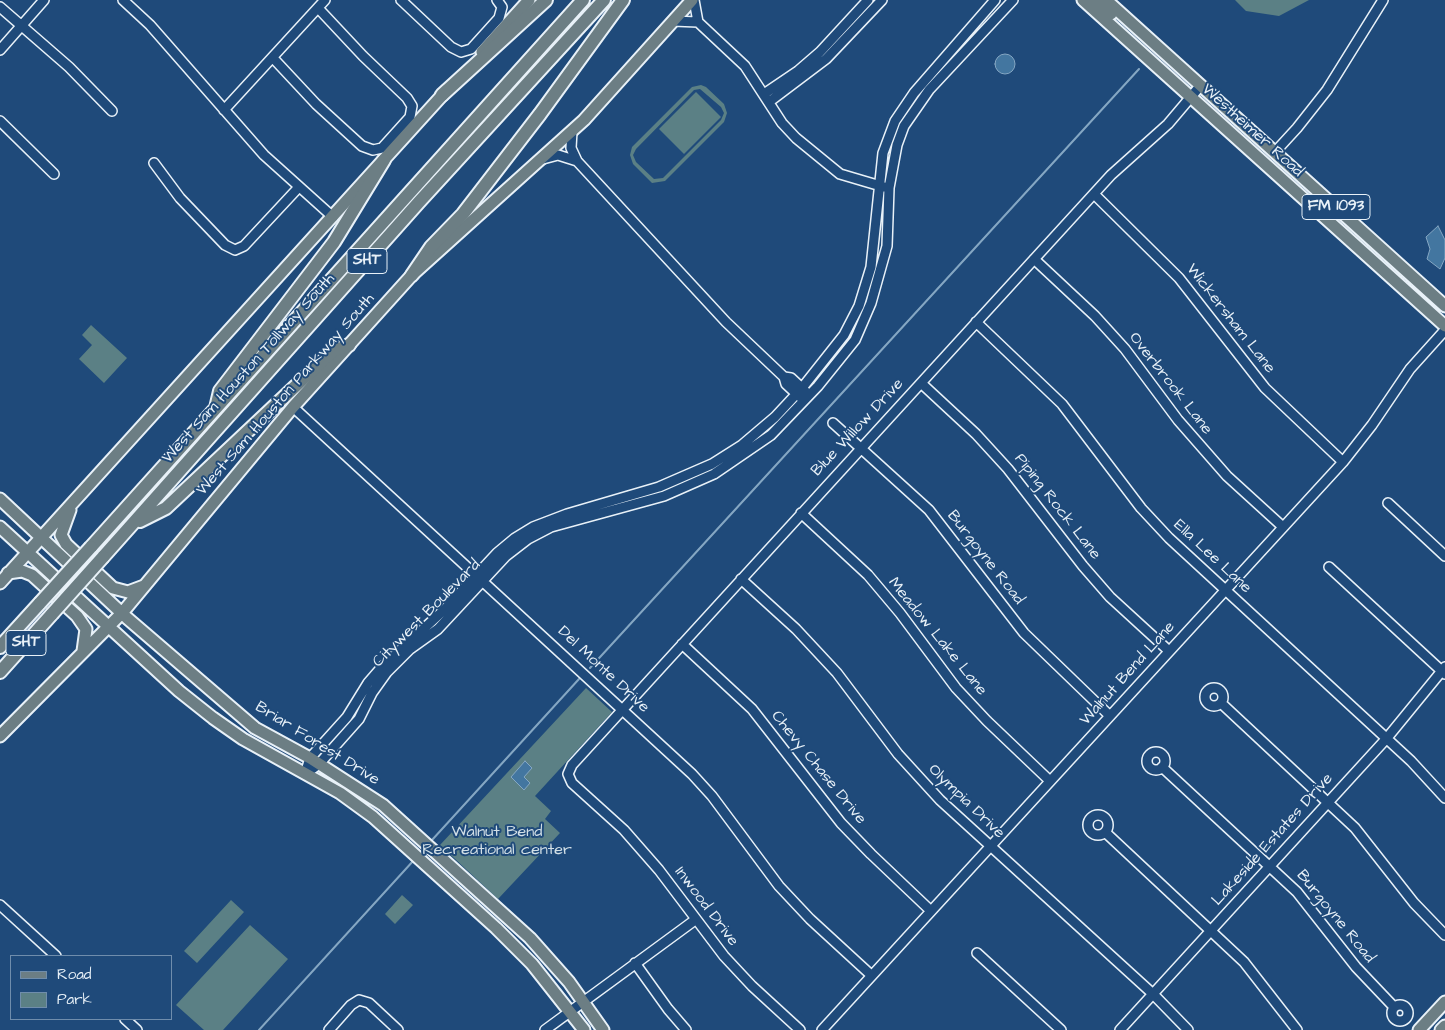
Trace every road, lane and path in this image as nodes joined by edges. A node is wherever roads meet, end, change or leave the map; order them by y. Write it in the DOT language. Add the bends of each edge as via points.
graph roads {
  1 [pos="44,0"];
  2 [pos="123,0"];
  3 [pos="325,0"];
  4 [pos="401,0"];
  5 [pos="497,0"];
  6 [pos="529,0"];
  7 [pos="546,0"];
  8 [pos="582,0"];
  9 [pos="604,0"];
  10 [pos="623,0"];
  11 [pos="693,0"];
  12 [pos="868,0"];
  13 [pos="882,0"];
  14 [pos="995,0"];
  15 [pos="1013,0"];
  16 [pos="1083,0"];
  17 [pos="1095,0"];
  18 [pos="1106,0"];
  19 [pos="1384,0"];
  20 [pos="0,7"];
  21 [pos="318,8"];
  22 [pos="674,21"];
  23 [pos="698,22"];
  24 [pos="22,25"];
  25 [pos="842,29"];
  26 [pos="849,36"];
  27 [pos="1159,48"];
  28 [pos="0,50"];
  29 [pos="273,58"];
  30 [pos="1201,85"];
  31 [pos="442,95"];
  32 [pos="766,98"];
  33 [pos="1190,98"];
  34 [pos="224,110"];
  35 [pos="112,111"];
  36 [pos="0,121"];
  37 [pos="572,130"];
  38 [pos="1236,139"];
  39 [pos="1275,152"];
  40 [pos="384,160"];
  41 [pos="577,161"];
  42 [pos="154,163"];
  43 [pos="536,163"];
  44 [pos="1265,165"];
  45 [pos="54,174"];
  46 [pos="1308,182"];
  47 [pos="878,186"];
  48 [pos="299,187"];
  49 [pos="889,188"];
  50 [pos="1094,194"];
  51 [pos="1304,199"];
  52 [pos="1337,208"];
  53 [pos="333,217"];
  54 [pos="1326,220"];
  55 [pos="1372,240"];
  56 [pos="1034,259"];
  57 [pos="412,275"];
  58 [pos="1445,306"];
  59 [pos="976,322"];
  60 [pos="1445,328"];
  61 [pos="349,344"];
  62 [pos="921,383"];
  63 [pos="800,391"];
  64 [pos="807,398"];
  65 [pos="293,407"];
  66 [pos="216,408"];
  67 [pos="834,423"];
  68 [pos="861,448"];
  69 [pos="1343,462"];
  70 [pos="0,499"];
  71 [pos="1388,503"];
  72 [pos="72,506"];
  73 [pos="801,513"];
  74 [pos="134,524"];
  75 [pos="0,527"];
  76 [pos="1283,527"];
  77 [pos="42,537"];
  78 [pos="28,552"];
  79 [pos="1445,556"];
  80 [pos="1329,568"];
  81 [pos="8,573"];
  82 [pos="480,578"];
  83 [pos="741,579"];
  84 [pos="0,583"];
  85 [pos="146,585"];
  86 [pos="1225,589"];
  87 [pos="122,613"];
  88 [pos="109,626"];
  89 [pos="682,644"];
  90 [pos="0,647"];
  91 [pos="1169,650"];
  92 [pos="83,651"];
  93 [pos="1444,671"];
  94 [pos="0,672"];
  95 [pos="191,673"];
  96 [pos="179,691"];
  97 [pos="1221,703"];
  98 [pos="623,709"];
  99 [pos="1110,716"];
  100 [pos="0,736"];
  101 [pos="1387,738"];
  102 [pos="314,761"];
  103 [pos="1162,767"];
  104 [pos="305,774"];
  105 [pos="1050,781"];
  106 [pos="1445,798"];
  107 [pos="590,799"];
  108 [pos="1328,802"];
  109 [pos="383,805"];
  110 [pos="373,817"];
  111 [pos="1105,832"];
  112 [pos="990,846"];
  113 [pos="1270,866"];
  114 [pos="452,867"];
  115 [pos="442,879"];
  116 [pos="0,905"];
  117 [pos="931,911"];
  118 [pos="695,920"];
  119 [pos="1211,930"];
  120 [pos="1445,935"];
  121 [pos="977,953"];
  122 [pos="55,955"];
  123 [pos="635,963"];
  124 [pos="870,975"];
  125 [pos="1153,994"];
  126 [pos="583,1002"];
  127 [pos="1445,1002"];
  128 [pos="1394,1007"];
  129 [pos="570,1012"];
  130 [pos="126,1020"];
  131 [pos="1445,1026"];
  132 [pos="137,1030"];
  133 [pos="329,1030"];
  134 [pos="398,1030"];
  135 [pos="545,1030"];
  136 [pos="584,1030"];
  137 [pos="603,1030"];
  138 [pos="686,1030"];
  139 [pos="800,1030"];
  140 [pos="822,1030"];
  141 [pos="1061,1030"];
  142 [pos="1120,1030"];
  143 [pos="1188,1030"];
  144 [pos="1297,1030"];
  145 [pos="1419,1030"];
  146 [pos="1441,1030"];
  1 -- 24 [label="street"];
  2 -- 34 [label="street" via="150,25"];
  3 -- 21 [label="street"];
  4 -- 5 [label="street" via="451,47 461,52 471,49 499,18 502,7"];
  6 -- 31 [label="main road"];
  7 -- 31 [label="highway"];
  8 -- 66 [label="highway, West Sam Houston Tollway South / SHT"];
  9 -- 74 [label="highway, West Sam Houston Tollway South / SHT"];
  10 -- 57 [label="highway" via="463,214 431,247"];
  11 -- 22 [label="main road, West Sam Houston Parkway South"];
  11 -- 23 [label="street"];
  12 -- 25 [label="street"];
  13 -- 26 [label="street"];
  14 -- 47 [label="street, Citywest Boulevard" via="904,105 883,153"];
  15 -- 49 [label="street, Citywest Boulevard" via="929,90 904,126"];
  16 -- 33 [label="main road, Westheimer Road / FM 1093"];
  17 -- 27 [label="main road" via="1130,32"];
  18 -- 27 [label="main road, Westheimer Road / FM 1093"];
  19 -- 39 [label="street" via="1327,90"];
  20 -- 24 [label="street"];
  21 -- 29 [label="street"];
  21 -- 29 [label="street" via="407,98 412,106 410,116 398,131 382,148 372,150 362,146"];
  22 -- 23 [label="street"];
  22 -- 37 [label="main road, West Sam Houston Parkway South"];
  23 -- 32 [label="street" via="746,66"];
  24 -- 28 [label="street"];
  24 -- 35 [label="street"];
  25 -- 26 [label="street"];
  25 -- 32 [label="street"];
  26 -- 32 [label="street" via="804,78"];
  27 -- 30 [label="main road, Westheimer Road / FM 1093"];
  29 -- 34 [label="street"];
  30 -- 33 [label="street, Blue Willow Drive"];
  30 -- 39 [label="main road, Westheimer Road / FM 1093"];
  31 -- 40 [label="main road"];
  32 -- 47 [label="street" via="796,138 840,174"];
  33 -- 38 [label="main road, Westheimer Road / FM 1093"];
  33 -- 50 [label="street, Blue Willow Drive" via="1168,124"];
  34 -- 48 [label="street" via="264,155"];
  36 -- 45 [label="street"];
  37 -- 41 [label="street" via="571,148"];
  37 -- 43 [label="main road, West Sam Houston Parkway South"];
  38 -- 39 [label="main road" via="1268,156"];
  38 -- 44 [label="main road, Westheimer Road / FM 1093"];
  39 -- 46 [label="main road, Westheimer Road / FM 1093"];
  40 -- 53 [label="main road"];
  40 -- 66 [label="highway" via="334,242 220,391"];
  41 -- 43 [label="street" via="558,155"];
  41 -- 63 [label="street" via="726,322 784,376 786,384"];
  42 -- 48 [label="street" via="180,198 226,245 235,250 244,246"];
  43 -- 57 [label="main road, West Sam Houston Parkway South"];
  44 -- 46 [label="main road" via="1273,162"];
  44 -- 51 [label="main road, Westheimer Road / FM 1093"];
  46 -- 52 [label="main road, Westheimer Road / FM 1093"];
  47 -- 49 [label="street"];
  47 -- 63 [label="street, Citywest Boulevard" via="871,267 859,306 844,336"];
  48 -- 53 [label="street"];
  49 -- 64 [label="street, Citywest Boulevard" via="887,246 871,303 855,340"];
  50 -- 56 [label="street, Blue Willow Drive"];
  50 -- 69 [label="street, Wickersham Lane" via="1179,278 1265,388"];
  51 -- 52 [label="main road"];
  51 -- 54 [label="main road, Westheimer Road / FM 1093"];
  52 -- 55 [label="main road, Westheimer Road / FM 1093"];
  53 -- 72 [label="main road"];
  54 -- 55 [label="main road" via="1335,217"];
  54 -- 60 [label="main road, Westheimer Road / FM 1093"];
  55 -- 58 [label="main road, Westheimer Road / FM 1093"];
  56 -- 59 [label="street, Blue Willow Drive"];
  56 -- 76 [label="street, Overbrook Lane" via="1125,349 1178,420 1227,476"];
  57 -- 61 [label="main road, West Sam Houston Parkway South"];
  59 -- 62 [label="street, Blue Willow Drive"];
  59 -- 86 [label="street, Ella Lee Lane" via="1062,404 1141,508"];
  60 -- 69 [label="street, Walnut Bend Lane" via="1410,369"];
  61 -- 65 [label="main road, West Sam Houston Parkway South"];
  61 -- 74 [label="highway" via="333,351 166,508"];
  62 -- 68 [label="street, Blue Willow Drive"];
  62 -- 91 [label="street, Piping Rock Lane" via="1008,469 1110,597"];
  63 -- 64 [label="street"];
  63 -- 82 [label="street, Citywest Boulevard" via="742,445 712,464 659,487 533,527 497,553"];
  64 -- 82 [label="street, Citywest Boulevard" via="771,435 714,474 664,496 551,528 528,539"];
  65 -- 82 [label="street, Del Monte Drive"];
  65 -- 85 [label="main road, West Sam Houston Parkway South"];
  66 -- 90 [label="highway, West Sam Houston Tollway South / SHT, bridge"];
  67 -- 68 [label="street, Burgoyne Road"];
  68 -- 73 [label="street, Blue Willow Drive"];
  68 -- 99 [label="street, Burgoyne Road" via="929,510 1024,632"];
  69 -- 76 [label="street, Walnut Bend Lane"];
  70 -- 77 [label="main road, Briar Forest Drive"];
  71 -- 79 [label="street"];
  72 -- 77 [label="main road"];
  72 -- 85 [label="main road" via="61,535 66,544 113,588 128,592"];
  73 -- 83 [label="street, Blue Willow Drive"];
  73 -- 105 [label="street, Meadow Lake Lane" via="868,575 956,688"];
  74 -- 94 [label="highway, West Sam Houston Tollway South / SHT, bridge"];
  75 -- 78 [label="main road, Briar Forest Drive"];
  76 -- 86 [label="street, Walnut Bend Lane"];
  77 -- 78 [label="main road"];
  77 -- 87 [label="main road, Briar Forest Drive"];
  78 -- 81 [label="main road"];
  78 -- 88 [label="main road, Briar Forest Drive"];
  80 -- 93 [label="street"];
  81 -- 84 [label="main road"];
  81 -- 92 [label="main road" via="22,571 32,575 77,616 86,629"];
  82 -- 98 [label="street, Del Monte Drive"];
  82 -- 102 [label="street, Citywest Boulevard" via="438,629 410,649 387,672 359,719"];
  83 -- 89 [label="street, Blue Willow Drive"];
  83 -- 112 [label="street, Olympia Drive" via="796,629 837,673 918,777"];
  85 -- 87 [label="main road, West Sam Houston Parkway South"];
  86 -- 91 [label="street, Walnut Bend Lane"];
  86 -- 101 [label="street, Ella Lee Lane"];
  87 -- 88 [label="main road, West Sam Houston Parkway South"];
  87 -- 95 [label="main road, Briar Forest Drive"];
  88 -- 92 [label="main road, West Sam Houston Parkway South"];
  88 -- 96 [label="main road, Briar Forest Drive"];
  89 -- 98 [label="street, Blue Willow Drive"];
  89 -- 117 [label="street, Chevy Chase Drive" via="752,709 841,823"];
  91 -- 99 [label="street, Walnut Bend Lane"];
  92 -- 100 [label="main road, West Sam Houston Parkway South"];
  93 -- 101 [label="street, Lakeside Estates Drive"];
  95 -- 96 [label="main road"];
  95 -- 102 [label="main road, Briar Forest Drive" via="255,728"];
  96 -- 104 [label="main road, Briar Forest Drive" via="236,734"];
  97 -- 108 [label="street"];
  98 -- 107 [label="street, Blue Willow Drive" via="572,765 568,774 572,783"];
  98 -- 124 [label="street, Del Monte Drive" via="712,796 785,893"];
  99 -- 105 [label="street, Walnut Bend Lane"];
  101 -- 106 [label="street, Ella Lee Lane"];
  101 -- 108 [label="street, Lakeside Estates Drive"];
  102 -- 104 [label="street, Citywest Boulevard"];
  102 -- 109 [label="main road, Briar Forest Drive"];
  103 -- 113 [label="street, Burgoyne Road"];
  104 -- 110 [label="main road, Briar Forest Drive" via="340,793"];
  105 -- 112 [label="street, Walnut Bend Lane"];
  107 -- 118 [label="street, Inwood Drive" via="642,850"];
  108 -- 113 [label="street, Lakeside Estates Drive"];
  108 -- 120 [label="street" via="1355,828 1414,903"];
  109 -- 110 [label="main road"];
  109 -- 114 [label="main road, Briar Forest Drive"];
  110 -- 115 [label="main road, Briar Forest Drive"];
  111 -- 119 [label="street"];
  112 -- 117 [label="street, Walnut Bend Lane"];
  112 -- 125 [label="street, Olympia Drive"];
  113 -- 119 [label="street, Lakeside Estates Drive"];
  113 -- 128 [label="street, Burgoyne Road" via="1312,910 1370,984"];
  114 -- 115 [label="main road"];
  114 -- 126 [label="main road, Briar Forest Drive" via="530,938"];
  115 -- 129 [label="main road, Briar Forest Drive" via="532,964"];
  116 -- 122 [label="street"];
  117 -- 124 [label="street, Walnut Bend Lane"];
  118 -- 123 [label="street"];
  118 -- 139 [label="street, Inwood Drive" via="752,986"];
  119 -- 125 [label="street, Lakeside Estates Drive"];
  119 -- 144 [label="street" via="1244,962"];
  121 -- 141 [label="street"];
  123 -- 126 [label="street"];
  123 -- 138 [label="street"];
  124 -- 140 [label="street, Walnut Bend Lane"];
  125 -- 142 [label="street, Lakeside Estates Drive"];
  125 -- 143 [label="street, Olympia Drive"];
  126 -- 129 [label="street"];
  126 -- 137 [label="main road, Briar Forest Drive"];
  127 -- 145 [label="main road"];
  129 -- 135 [label="street"];
  129 -- 136 [label="main road, Briar Forest Drive"];
  130 -- 132 [label="street"];
  131 -- 146 [label="main road"];
  133 -- 134 [label="street" via="359,1000 369,1003"];
}
